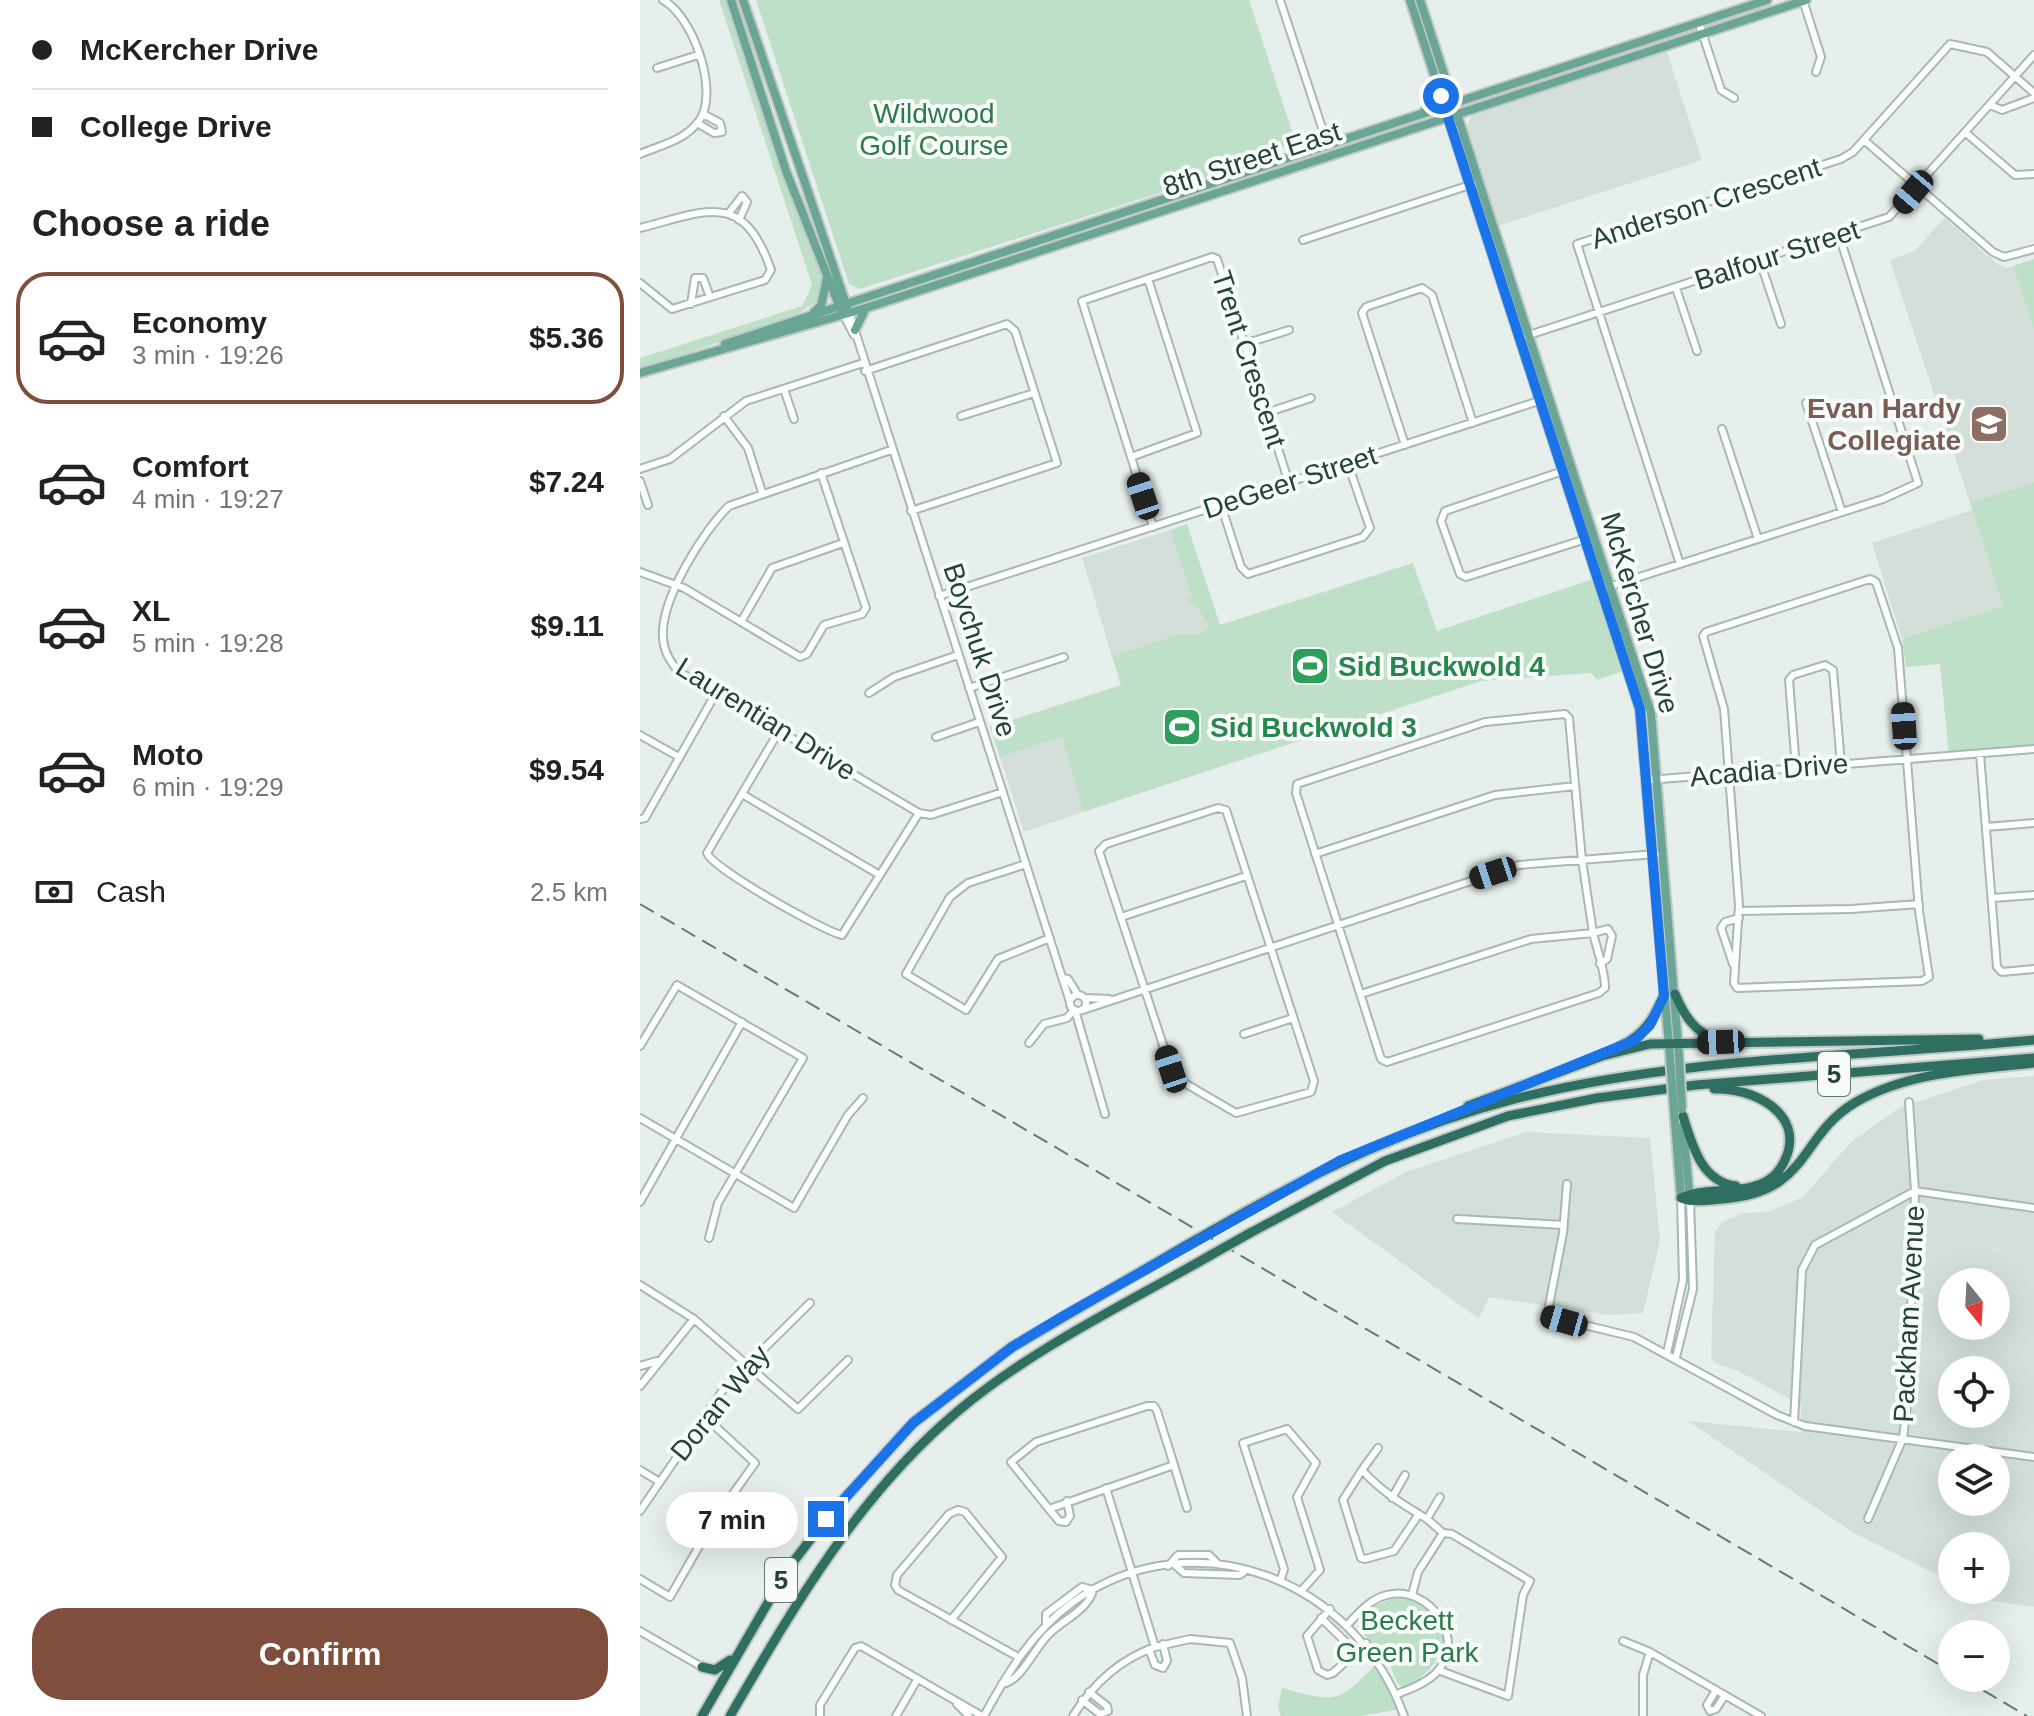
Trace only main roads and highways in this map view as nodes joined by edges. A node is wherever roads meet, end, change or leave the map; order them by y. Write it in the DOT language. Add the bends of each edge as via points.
graph roads {
  1 [pos="731,0"];
  2 [pos="743,0"];
  3 [pos="1410,0"];
  4 [pos="1420,0"];
  5 [pos="1767,0"];
  6 [pos="1804,0"];
  7 [pos="1434,75"];
  8 [pos="1447,79"];
  9 [pos="1499,88"];
  10 [pos="1455,102"];
  11 [pos="1444,106"];
  12 [pos="1482,106"];
  13 [pos="1421,115"];
  14 [pos="1459,115"];
  15 [pos="1448,119"];
  16 [pos="1425,126"];
  17 [pos="1465,132"];
  18 [pos="1455,138"];
  19 [pos="827,278"];
  20 [pos="840,287"];
  21 [pos="860,299"];
  22 [pos="844,308"];
  23 [pos="866,308"];
  24 [pos="810,315"];
  25 [pos="854,332"];
  26 [pos="710,351"];
  27 [pos="640,373"];
  28 [pos="1545,400"];
  29 [pos="1606,588"];
  30 [pos="1659,854"];
  31 [pos="1675,994"];
  32 [pos="1664,996"];
  33 [pos="2034,1039"];
  34 [pos="1721,1042"];
  35 [pos="1674,1043"];
  36 [pos="1602,1056"];
  37 [pos="2034,1060"];
  38 [pos="1634,1092"];
  39 [pos="1680,1112"];
  40 [pos="1388,1140"];
  41 [pos="1747,1187"];
  42 [pos="1687,1198"];
  43 [pos="742,1645"];
  44 [pos="702,1667"];
  45 [pos="702,1716"];
  46 [pos="730,1716"];
  1 -- 19 [label="main road, Boychuk Drive"];
  2 -- 20 [label="main road, Boychuk Drive"];
  3 -- 7 [label="main road, McKercher Drive"];
  4 -- 8 [label="main road, McKercher Drive"];
  5 -- 9 [label="main road, 8th Street East"];
  6 -- 12 [label="main road, 8th Street East"];
  7 -- 11 [label="main road, McKercher Drive"];
  7 -- 13 [label="main road" via="1433,101"];
  8 -- 9 [label="main road" via="1466,93"];
  8 -- 10 [label="main road, McKercher Drive"];
  9 -- 10 [label="main road, 8th Street East"];
  10 -- 11 [label="main road, 8th Street East"];
  10 -- 14 [label="main road, McKercher Drive"];
  11 -- 13 [label="main road, 8th Street East"];
  11 -- 15 [label="main road, McKercher Drive"];
  12 -- 14 [label="main road, 8th Street East"];
  12 -- 17 [label="main road"];
  13 -- 21 [label="main road, 8th Street East"];
  14 -- 15 [label="main road, 8th Street East"];
  14 -- 17 [label="main road, McKercher Drive"];
  15 -- 16 [label="main road, 8th Street East"];
  15 -- 18 [label="main road, McKercher Drive"];
  16 -- 18 [label="main road" via="1440,126"];
  16 -- 23 [label="main road, 8th Street East"];
  17 -- 28 [label="main road, McKercher Drive" via="1530,335"];
  18 -- 28 [label="main road, McKercher Drive"];
  19 -- 22 [label="main road, Boychuk Drive"];
  19 -- 24 [label="main road" via="821,306"];
  20 -- 21 [label="main road"];
  20 -- 22 [label="main road, Boychuk Drive"];
  21 -- 22 [label="main road, 8th Street East"];
  22 -- 23 [label="main road, 8th Street East"];
  22 -- 24 [label="main road, 8th Street East"];
  22 -- 26 [label="main road, 8th Street East" via="748,344"];
  23 -- 25 [label="main road"];
  24 -- 26 [label="main road, 8th Street East"];
  26 -- 27 [label="main road, 8th Street East"];
  28 -- 29 [label="main road, McKercher Drive"];
  28 -- 29 [label="main road, McKercher Drive" via="1563,471"];
  29 -- 30 [label="main road, McKercher Drive" via="1640,709"];
  29 -- 30 [label="main road, McKercher Drive" via="1651,713"];
  30 -- 31 [label="main road, McKercher Drive"];
  30 -- 32 [label="main road, McKercher Drive"];
  31 -- 34 [label="highway" via="1690,1023"];
  31 -- 35 [label="main road, McKercher Drive"];
  32 -- 35 [label="main road, McKercher Drive"];
  32 -- 36 [label="highway" via="1650,1025 1635,1040"];
  33 -- 34 [label="highway"];
  33 -- 40 [label="highway, 5" via="1630,1077 1518,1098"];
  34 -- 35 [label="highway"];
  35 -- 36 [label="highway"];
  35 -- 39 [label="main road, McKercher Drive, bridge"];
  36 -- 40 [label="highway"];
  37 -- 38 [label="highway, 5"];
  37 -- 42 [label="highway" via="1923,1076 1893,1086 1854,1103 1774,1186 1746,1197"];
  38 -- 41 [label="highway" via="1723,1088 1766,1100 1786,1122 1790,1150 1774,1176"];
  38 -- 46 [label="highway, 5, bridge" via="1508,1116 1372,1167 1027,1362 958,1411 866,1505 826,1559"];
  39 -- 41 [label="highway" via="1693,1148 1711,1174 1727,1185"];
  39 -- 42 [label="main road, McKercher Drive"];
  40 -- 43 [label="highway, 5, bridge" via="1231,1220 1012,1347 913,1423 826,1519 787,1570"];
  41 -- 42 [label="highway"];
  43 -- 44 [label="highway" via="721,1668"];
  43 -- 45 [label="highway, 5"];
}
